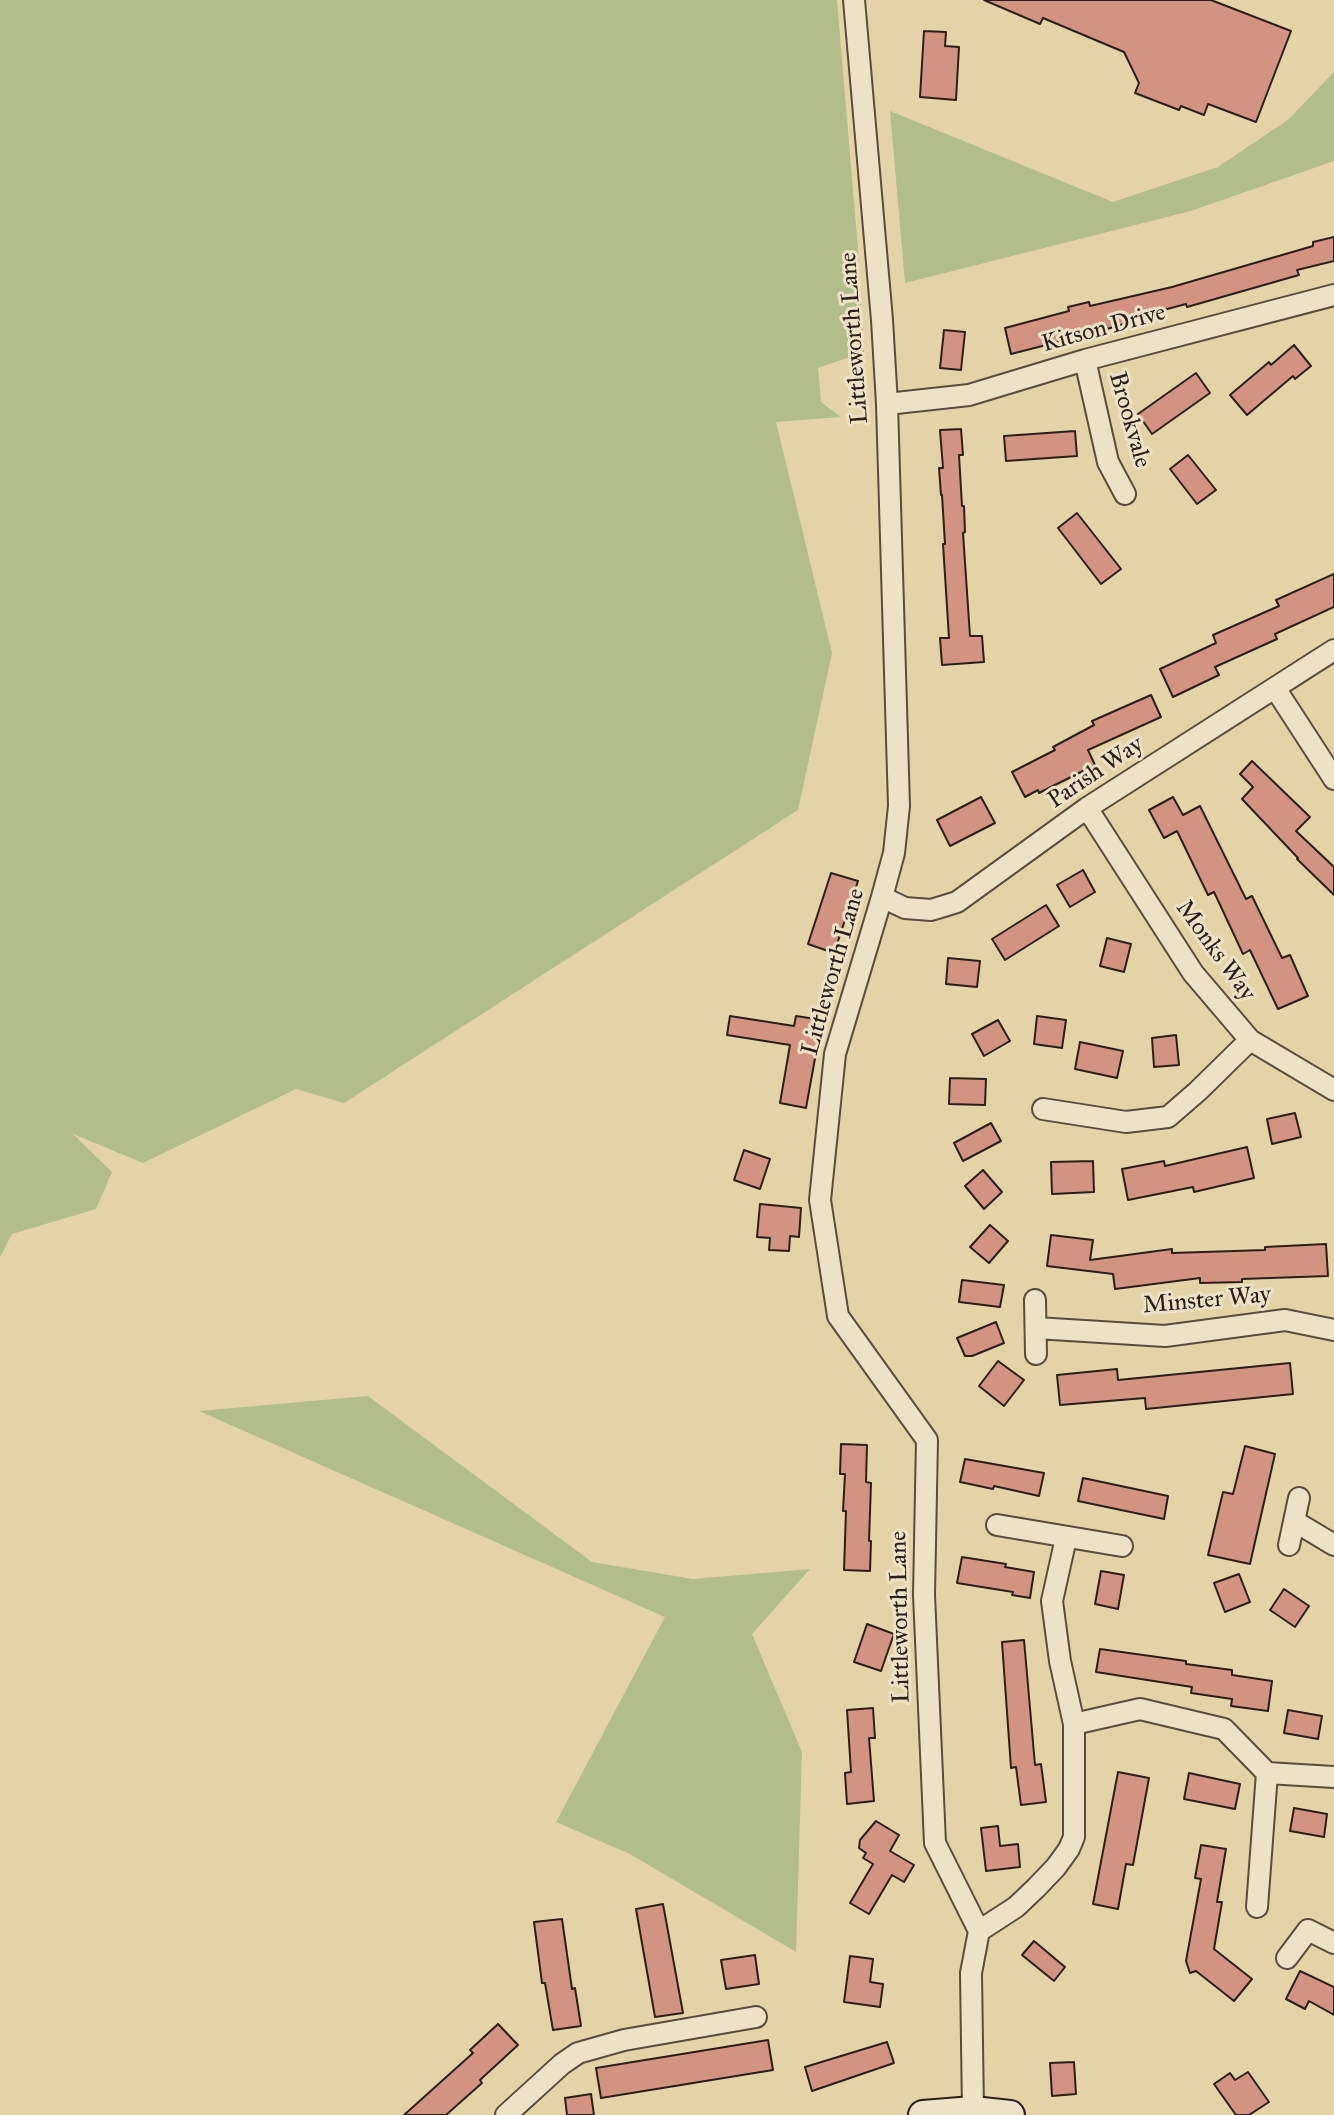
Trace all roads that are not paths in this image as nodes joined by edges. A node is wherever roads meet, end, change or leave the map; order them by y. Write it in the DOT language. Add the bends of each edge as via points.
graph roads {
  1 [pos="854,0"];
  2 [pos="1334,295"];
  3 [pos="1085,360"];
  4 [pos="887,404"];
  5 [pos="1125,494"];
  6 [pos="1334,650"];
  7 [pos="1275,688"];
  8 [pos="1334,779"];
  9 [pos="1087,808"];
  10 [pos="882,897"];
  11 [pos="1250,1040"];
  12 [pos="1334,1090"];
  13 [pos="1043,1109"];
  14 [pos="1035,1300"];
  15 [pos="1036,1328"];
  16 [pos="1334,1330"];
  17 [pos="1036,1354"];
  18 [pos="1299,1498"];
  19 [pos="1294,1521"];
  20 [pos="997,1525"];
  21 [pos="1066,1538"];
  22 [pos="1289,1545"];
  23 [pos="1334,1545"];
  24 [pos="1122,1546"];
  25 [pos="1074,1724"];
  26 [pos="1267,1773"];
  27 [pos="1334,1777"];
  28 [pos="1257,1907"];
  29 [pos="979,1931"];
  30 [pos="1334,1943"];
  31 [pos="1287,1958"];
  32 [pos="756,2017"];
  33 [pos="973,2111"];
  34 [pos="506,2115"];
  35 [pos="923,2115"];
  36 [pos="1010,2115"];
  1 -- 4 [label="street, Littleworth Lane"];
  2 -- 3 [label="street, Kitson Drive"];
  3 -- 4 [label="street, Kitson Drive" via="969,395"];
  3 -- 5 [label="street, Brookvale" via="1108,462"];
  4 -- 10 [label="street, Littleworth Lane" via="899,806"];
  6 -- 7 [label="street, Parish Way"];
  7 -- 8 [label="street"];
  7 -- 9 [label="street, Parish Way"];
  9 -- 10 [label="street, Parish Way" via="957,902 931,910 905,908"];
  9 -- 11 [label="street, Monks Way" via="1193,973"];
  10 -- 29 [label="street, Littleworth Lane" via="835,1054 820,1200 838,1316 927,1440 924,1595 935,1843"];
  11 -- 12 [label="street, Monks Way"];
  11 -- 13 [label="street" via="1168,1117 1126,1122"];
  14 -- 15 [label="street"];
  15 -- 16 [label="street, Minster Way" via="1165,1336 1285,1320"];
  15 -- 17 [label="street"];
  18 -- 19 [label="street"];
  19 -- 22 [label="street"];
  19 -- 23 [label="street"];
  20 -- 21 [label="street"];
  21 -- 24 [label="street"];
  21 -- 25 [label="street" via="1052,1601"];
  25 -- 26 [label="street" via="1140,1709 1224,1729"];
  25 -- 29 [label="street" via="1074,1837 1069,1849 1016,1907"];
  26 -- 27 [label="street"];
  26 -- 28 [label="street"];
  29 -- 33 [label="street" via="971,1973"];
  30 -- 31 [label="street" via="1308,1930"];
  32 -- 34 [label="street" via="578,2053"];
  33 -- 35 [label="street"];
  33 -- 36 [label="street"];
}
